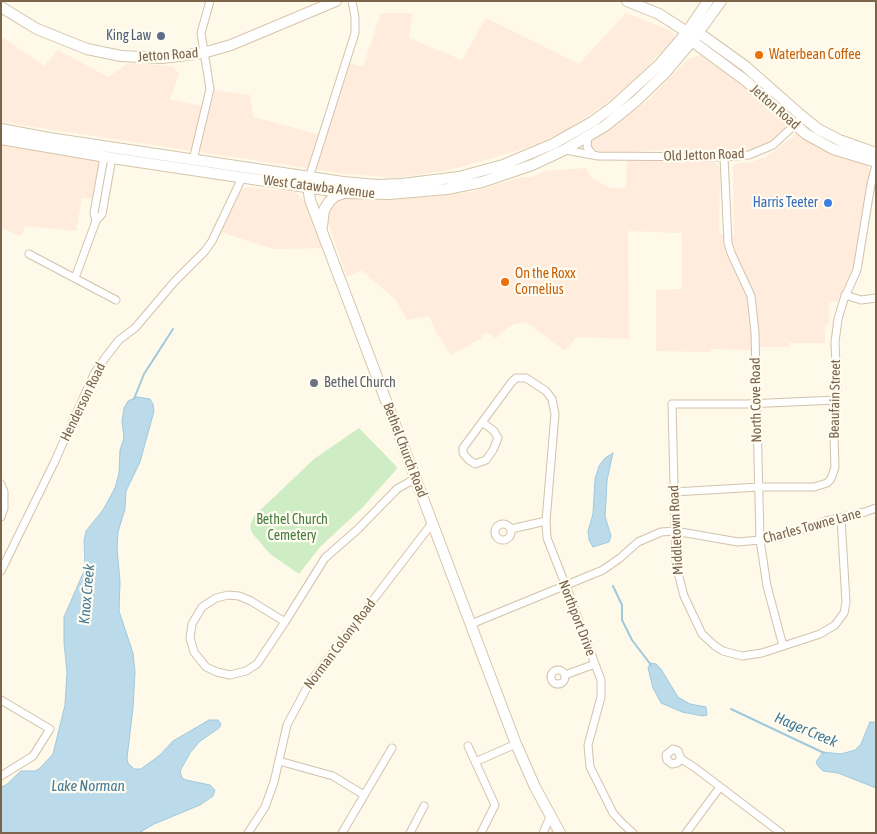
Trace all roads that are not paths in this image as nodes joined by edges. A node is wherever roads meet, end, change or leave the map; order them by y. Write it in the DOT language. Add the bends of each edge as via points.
graph roads {
  1 [pos="210,1"];
  2 [pos="336,1"];
  3 [pos="352,1"];
  4 [pos="627,1"];
  5 [pos="708,1"];
  6 [pos="721,1"];
  7 [pos="1,7"];
  8 [pos="687,32"];
  9 [pos="696,37"];
  10 [pos="203,54"];
  11 [pos="803,117"];
  12 [pos="795,125"];
  13 [pos="1,129"];
  14 [pos="1,135"];
  15 [pos="588,136"];
  16 [pos="49,138"];
  17 [pos="1,139"];
  18 [pos="564,150"];
  19 [pos="876,153"];
  20 [pos="593,155"];
  21 [pos="166,156"];
  22 [pos="108,157"];
  23 [pos="724,157"];
  24 [pos="522,158"];
  25 [pos="193,160"];
  26 [pos="876,163"];
  27 [pos="242,178"];
  28 [pos="309,183"];
  29 [pos="461,187"];
  30 [pos="346,192"];
  31 [pos="322,230"];
  32 [pos="29,254"];
  33 [pos="75,278"];
  34 [pos="845,295"];
  35 [pos="876,298"];
  36 [pos="116,300"];
  37 [pos="837,400"];
  38 [pos="756,404"];
  39 [pos="482,422"];
  40 [pos="416,478"];
  41 [pos="1,484"];
  42 [pos="759,487"];
  43 [pos="674,492"];
  44 [pos="876,508"];
  45 [pos="1,517"];
  46 [pos="841,518"];
  47 [pos="546,521"];
  48 [pos="432,522"];
  49 [pos="510,529"];
  50 [pos="675,531"];
  51 [pos="760,540"];
  52 [pos="1,571"];
  53 [pos="565,585"];
  54 [pos="285,622"];
  55 [pos="471,624"];
  56 [pos="783,646"];
  57 [pos="595,664"];
  58 [pos="565,675"];
  59 [pos="1,700"];
  60 [pos="516,744"];
  61 [pos="468,746"];
  62 [pos="392,748"];
  63 [pos="681,759"];
  64 [pos="279,761"];
  65 [pos="475,762"];
  66 [pos="1,776"];
  67 [pos="720,787"];
  68 [pos="364,795"];
  69 [pos="424,806"];
  70 [pos="550,816"];
  71 [pos="248,833"];
  72 [pos="342,833"];
  73 [pos="410,833"];
  74 [pos="481,833"];
  75 [pos="543,833"];
  76 [pos="560,833"];
  77 [pos="633,833"];
  78 [pos="686,833"];
  79 [pos="781,833"];
  1 -- 10 [label="street" via="200,33"];
  2 -- 10 [label="main road, Jetton Road" via="248,39"];
  3 -- 28 [label="street" via="355,33"];
  4 -- 8 [label="main road, Jetton Road" via="659,14"];
  5 -- 8 [label="main road, West Catawba Avenue"];
  6 -- 9 [label="main road, West Catawba Avenue"];
  7 -- 10 [label="main road, Jetton Road" via="51,36 99,52 145,58"];
  8 -- 9 [label="main road, Jetton Road"];
  8 -- 24 [label="main road, West Catawba Avenue" via="659,65 614,106 572,134"];
  9 -- 11 [label="main road, Jetton Road" via="745,66"];
  9 -- 12 [label="main road, Jetton Road"];
  9 -- 15 [label="main road, West Catawba Avenue" via="650,88"];
  10 -- 25 [label="street" via="210,89"];
  11 -- 12 [label="street, Old Jetton Road"];
  11 -- 19 [label="main road, Jetton Road" via="830,135"];
  12 -- 23 [label="street, Old Jetton Road" via="766,149 748,155"];
  12 -- 26 [label="main road, Jetton Road" via="833,149"];
  13 -- 16 [label="main road, West Catawba Avenue"];
  14 -- 16 [label="main road" via="44,142"];
  15 -- 18 [label="main road, West Catawba Avenue"];
  15 -- 20 [label="street" via="587,147"];
  16 -- 21 [label="main road, West Catawba Avenue"];
  17 -- 22 [label="main road, West Catawba Avenue"];
  18 -- 20 [label="street, Old Jetton Road"];
  18 -- 29 [label="main road, West Catawba Avenue" via="514,172"];
  20 -- 23 [label="street, Old Jetton Road"];
  21 -- 22 [label="main road" via="152,158 110,152 106,153"];
  21 -- 25 [label="main road, West Catawba Avenue"];
  22 -- 27 [label="main road, West Catawba Avenue"];
  22 -- 33 [label="street" via="94,213 96,221"];
  23 -- 38 [label="street, North Cove Road" via="728,242 751,296"];
  24 -- 28 [label="main road, West Catawba Avenue" via="484,171 420,183"];
  24 -- 29 [label="main road" via="502,170 462,182"];
  25 -- 28 [label="main road, West Catawba Avenue"];
  26 -- 34 [label="street, Beaufain Street" via="857,270"];
  27 -- 28 [label="main road, West Catawba Avenue"];
  27 -- 52 [label="street, Henderson Road" via="206,251 135,328 119,340 94,374"];
  28 -- 30 [label="main road, West Catawba Avenue"];
  28 -- 31 [label="main road, Bethel Church Road" via="310,200"];
  29 -- 30 [label="main road, West Catawba Avenue" via="409,194"];
  30 -- 31 [label="main road" via="329,202 324,210"];
  31 -- 40 [label="main road, Bethel Church Road"];
  32 -- 33 [label="street"];
  33 -- 36 [label="street"];
  34 -- 35 [label="street" via="861,300"];
  34 -- 37 [label="street, Beaufain Street" via="835,342"];
  37 -- 38 [label="street"];
  37 -- 42 [label="street, Beaufain Street" via="832,479 814,487"];
  38 -- 42 [label="street, North Cove Road"];
  38 -- 43 [label="street, Middletown Road" via="672,404"];
  39 -- 39 [label="street" via="463,448 463,453 475,464 486,460 498,438"];
  39 -- 47 [label="street, Northport Drive" via="516,378 526,378 552,399 555,414"];
  40 -- 48 [label="main road, Bethel Church Road"];
  40 -- 54 [label="street" via="397,489 325,558"];
  41 -- 45 [label="street" via="4,508"];
  42 -- 43 [label="street, Beaufain Street"];
  42 -- 51 [label="street, North Cove Road"];
  43 -- 50 [label="street, Middletown Road"];
  44 -- 46 [label="street, Charles Towne Lane"];
  46 -- 51 [label="street, Charles Towne Lane"];
  46 -- 56 [label="street, Middletown Road" via="846,595 844,613 828,630"];
  47 -- 49 [label="street"];
  47 -- 53 [label="street, Northport Drive" via="549,546"];
  48 -- 55 [label="main road, Bethel Church Road"];
  48 -- 64 [label="street, Norman Colony Road" via="310,682 287,725"];
  50 -- 51 [label="street, Charles Towne Lane" via="738,542"];
  50 -- 53 [label="street, Charles Towne Lane" via="647,537 607,567"];
  50 -- 56 [label="street, Middletown Road" via="678,578 697,627 707,640 723,651 742,656"];
  51 -- 56 [label="street, North Cove Road" via="767,586"];
  53 -- 55 [label="street, Charles Towne Lane"];
  53 -- 57 [label="street, Northport Drive"];
  54 -- 54 [label="street" via="245,598 222,596 206,603 194,618 190,630 192,645 198,658 211,670 239,674 257,664"];
  55 -- 60 [label="main road, Bethel Church Road"];
  57 -- 58 [label="street"];
  57 -- 77 [label="street, Northport Drive" via="601,680 601,698 588,745 590,767 613,813"];
  59 -- 66 [label="street" via="50,730 34,756"];
  60 -- 65 [label="street"];
  60 -- 70 [label="main road, Bethel Church Road"];
  61 -- 65 [label="street"];
  62 -- 68 [label="street"];
  63 -- 67 [label="street"];
  64 -- 68 [label="street" via="333,776"];
  64 -- 71 [label="street, Norman Colony Road" via="265,808"];
  65 -- 74 [label="street" via="495,805"];
  67 -- 78 [label="street"];
  67 -- 79 [label="street"];
  68 -- 72 [label="street"];
  69 -- 73 [label="street"];
  70 -- 75 [label="street"];
  70 -- 76 [label="main road, Bethel Church Road"];
}
